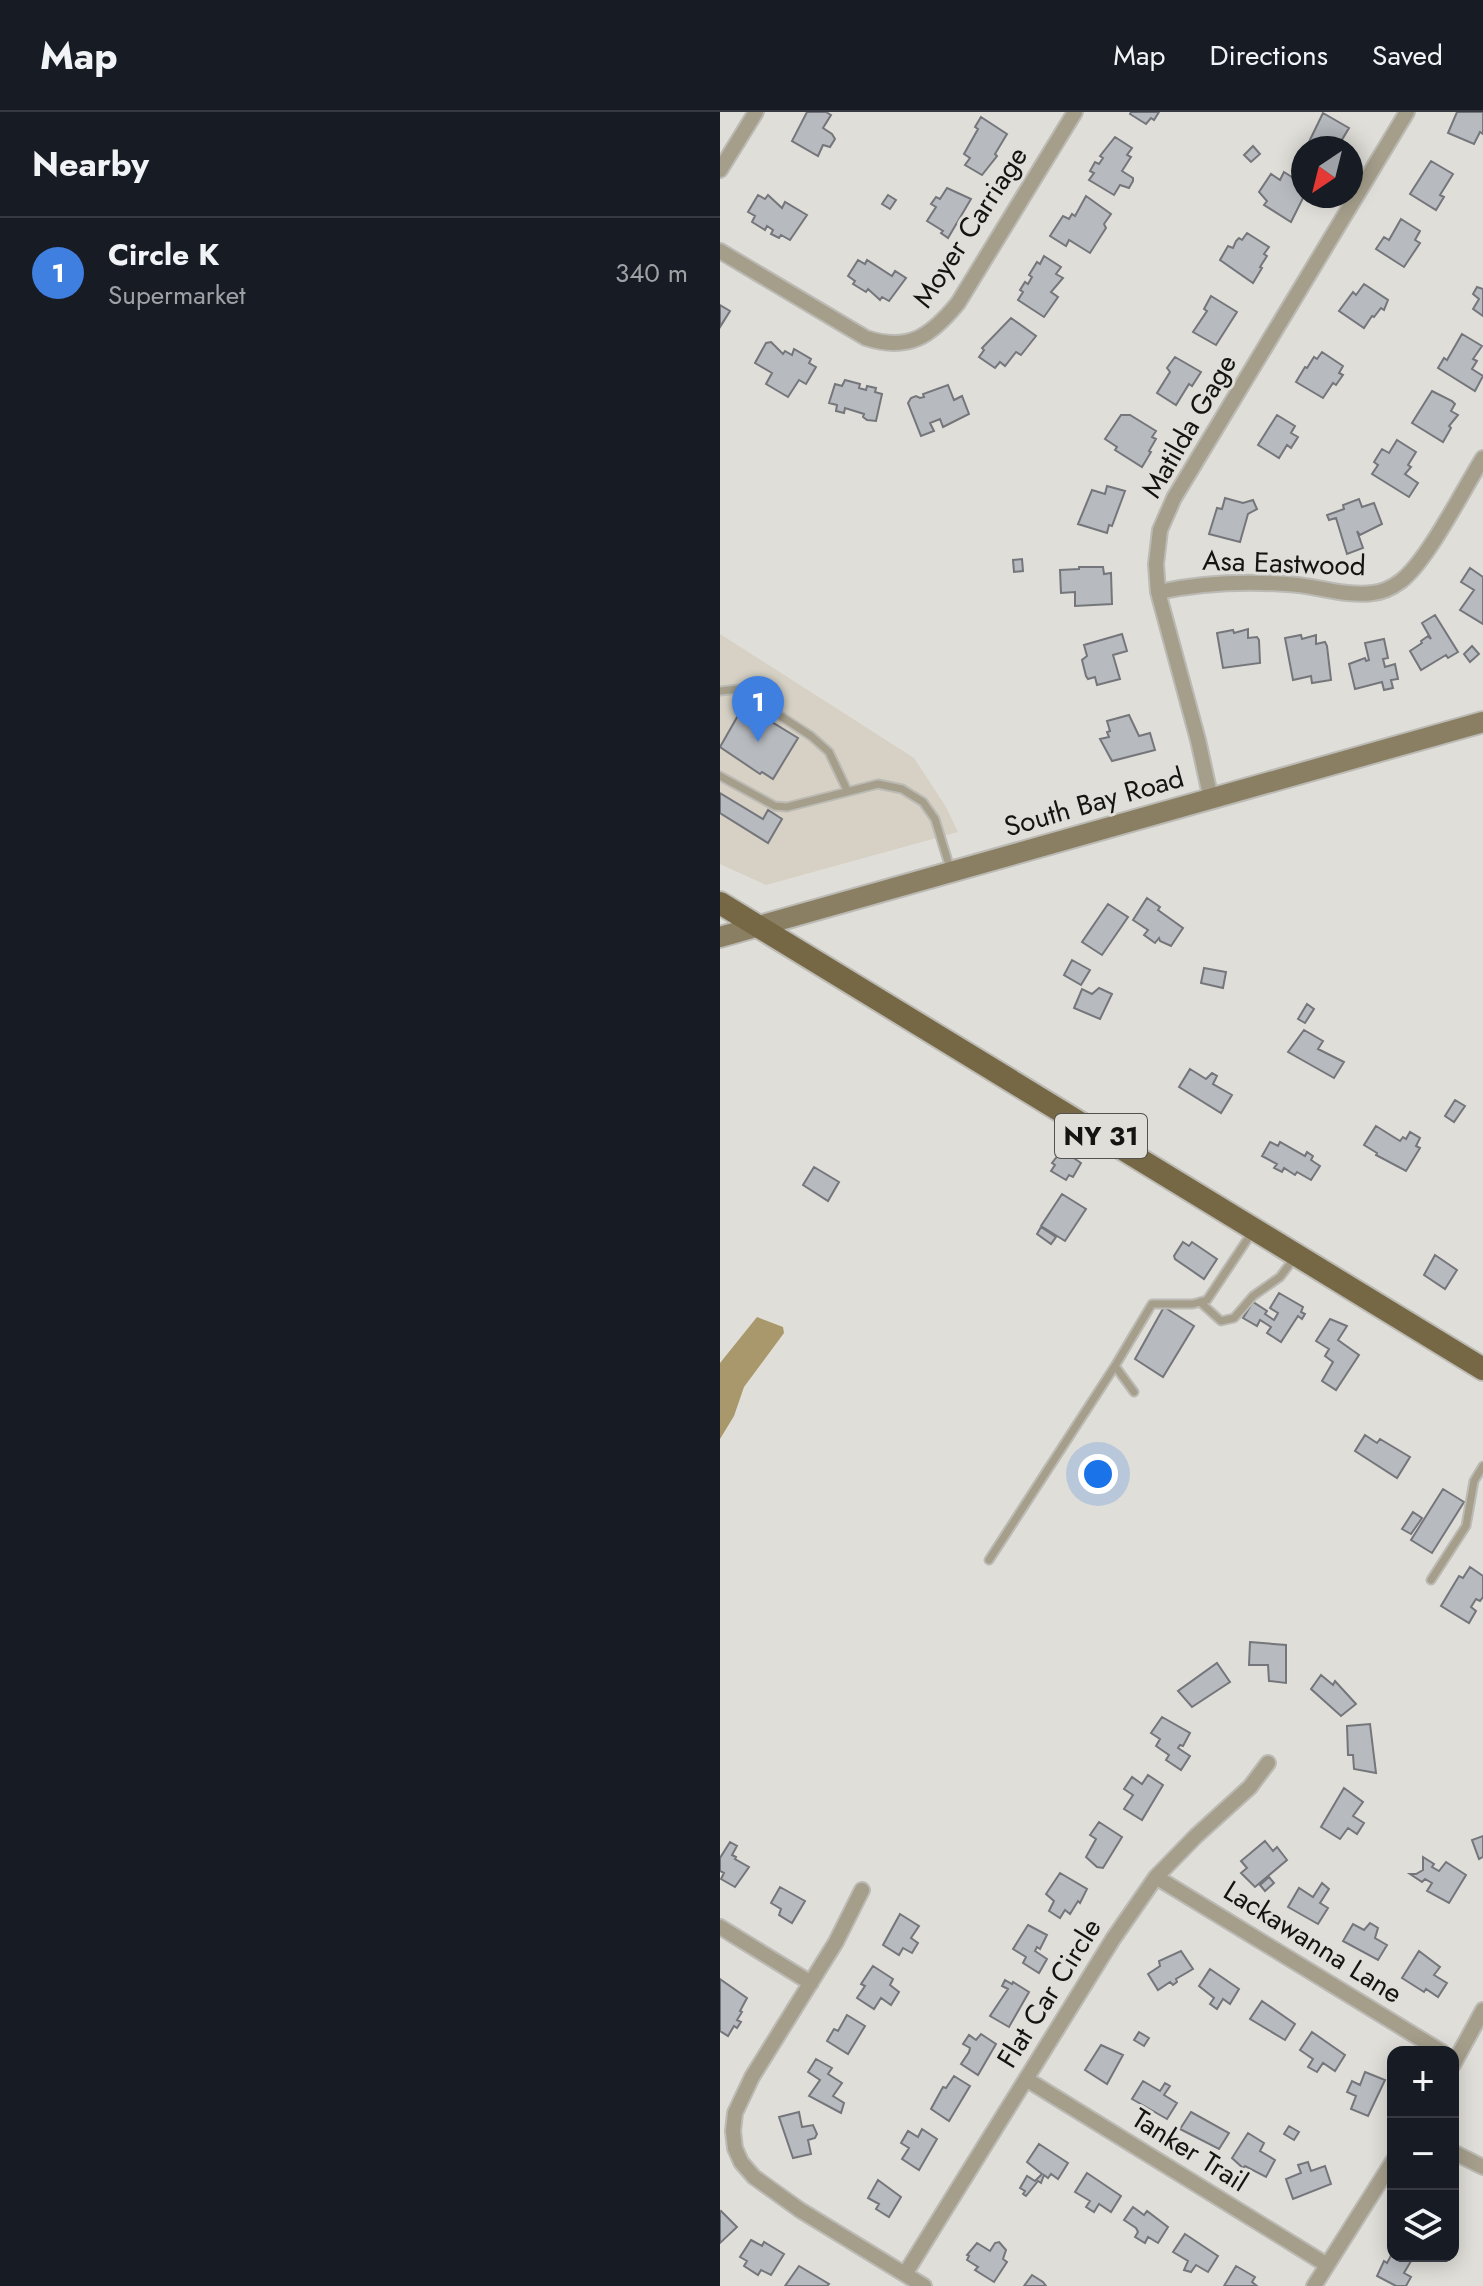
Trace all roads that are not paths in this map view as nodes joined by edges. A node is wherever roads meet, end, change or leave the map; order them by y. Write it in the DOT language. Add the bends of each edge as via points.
graph roads {
  1 [pos="756,112"];
  2 [pos="1075,112"];
  3 [pos="1407,112"];
  4 [pos="720,170"];
  5 [pos="720,251"];
  6 [pos="1483,458"];
  7 [pos="1158,592"];
  8 [pos="720,691"];
  9 [pos="1483,722"];
  10 [pos="720,776"];
  11 [pos="847,790"];
  12 [pos="1211,799"];
  13 [pos="952,872"];
  14 [pos="720,903"];
  15 [pos="759,926"];
  16 [pos="720,937"];
  17 [pos="1254,1229"];
  18 [pos="1297,1255"];
  19 [pos="1200,1302"];
  20 [pos="1115,1366"];
  21 [pos="1483,1369"];
  22 [pos="1134,1392"];
  23 [pos="1483,1466"];
  24 [pos="989,1560"];
  25 [pos="1431,1580"];
  26 [pos="1268,1763"];
  27 [pos="1156,1877"];
  28 [pos="862,1890"];
  29 [pos="720,1927"];
  30 [pos="811,1983"];
  31 [pos="1483,2010"];
  32 [pos="1432,2046"];
  33 [pos="1459,2052"];
  34 [pos="1026,2079"];
  35 [pos="1459,2155"];
  36 [pos="1483,2167"];
  37 [pos="1387,2170"];
  38 [pos="1327,2265"];
  39 [pos="905,2274"];
  40 [pos="924,2286"];
  41 [pos="1314,2286"];
  1 -- 4 [label="street"];
  2 -- 5 [label="street, Moyer Carriage" via="958,303 937,328 911,340 881,343 866,338"];
  3 -- 7 [label="street, Matilda Gage" via="1174,498 1160,530"];
  6 -- 7 [label="street, Asa Eastwood" via="1418,564 1390,589 1361,594 1229,582"];
  7 -- 12 [label="street, Matilda Gage"];
  8 -- 11 [label="lane" via="739,689 811,736 829,752"];
  9 -- 12 [label="street, South Bay Road"];
  10 -- 11 [label="lane" via="775,806"];
  11 -- 13 [label="lane" via="878,784 902,789 923,802 935,819"];
  12 -- 13 [label="street, South Bay Road"];
  13 -- 15 [label="street, South Bay Road"];
  14 -- 15 [label="main road, NY 31"];
  15 -- 16 [label="street, South Bay Road"];
  15 -- 17 [label="main road, NY 31"];
  17 -- 18 [label="main road, NY 31"];
  17 -- 19 [label="lane" via="1207,1300"];
  18 -- 19 [label="lane" via="1234,1318 1221,1321"];
  18 -- 21 [label="main road, NY 31"];
  19 -- 20 [label="lane" via="1152,1304"];
  20 -- 22 [label="lane"];
  20 -- 24 [label="lane"];
  23 -- 25 [label="lane" via="1474,1481 1466,1526"];
  26 -- 27 [label="street, Flat Car Circle"];
  27 -- 32 [label="street, Lackawanna Lane"];
  27 -- 34 [label="street, Flat Car Circle"];
  28 -- 30 [label="street"];
  29 -- 30 [label="street"];
  30 -- 39 [label="street" via="735,2113 735,2148 754,2177"];
  31 -- 33 [label="street"];
  34 -- 38 [label="street, Tanker Trail"];
  34 -- 39 [label="street, Flat Car Circle"];
  35 -- 36 [label="street"];
  37 -- 38 [label="street"];
  38 -- 41 [label="street"];
  39 -- 40 [label="street"];
}
